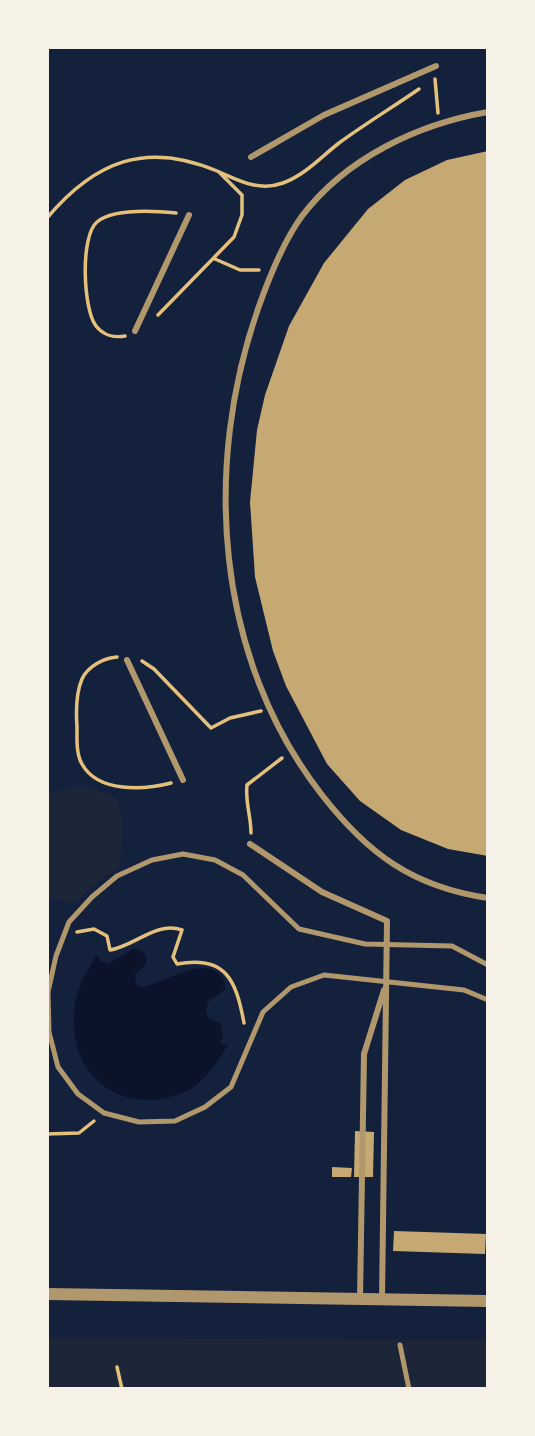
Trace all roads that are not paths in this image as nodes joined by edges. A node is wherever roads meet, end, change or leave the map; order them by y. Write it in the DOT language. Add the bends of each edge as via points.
graph roads {
  1 [pos="436,66"];
  2 [pos="488,112"];
  3 [pos="251,157"];
  4 [pos="189,215"];
  5 [pos="135,331"];
  6 [pos="127,658"];
  7 [pos="183,780"];
  8 [pos="248,843"];
  9 [pos="488,898"];
  10 [pos="387,944"];
  11 [pos="488,965"];
  12 [pos="386,982"];
  13 [pos="488,1000"];
  14 [pos="47,1294"];
  15 [pos="360,1299"];
  16 [pos="382,1299"];
  17 [pos="488,1301"];
  18 [pos="400,1345"];
  19 [pos="409,1389"];
  1 -- 3 [label="street" via="324,115"];
  2 -- 9 [label="street" via="440,122 388,145 341,176 302,217 272,271 239,371 225,492 238,611 270,709 292,751 333,809 385,861 427,883"];
  4 -- 5 [label="street"];
  6 -- 7 [label="street"];
  8 -- 10 [label="street" via="323,892 387,921"];
  10 -- 11 [label="lane" via="452,946"];
  10 -- 12 [label="street"];
  10 -- 12 [label="lane" via="365,944 299,929 243,875 215,860 183,854 152,860 117,876 69,922 55,956 48,992 49,1032 58,1068 78,1094 104,1113 139,1122 175,1121 205,1107 231,1087 263,1012 291,987 324,975"];
  12 -- 13 [label="lane" via="464,990"];
  12 -- 15 [label="street" via="364,1054"];
  12 -- 16 [label="street"];
  14 -- 15 [label="street"];
  15 -- 16 [label="street"];
  16 -- 17 [label="street"];
  18 -- 19 [label="lane"];
}
